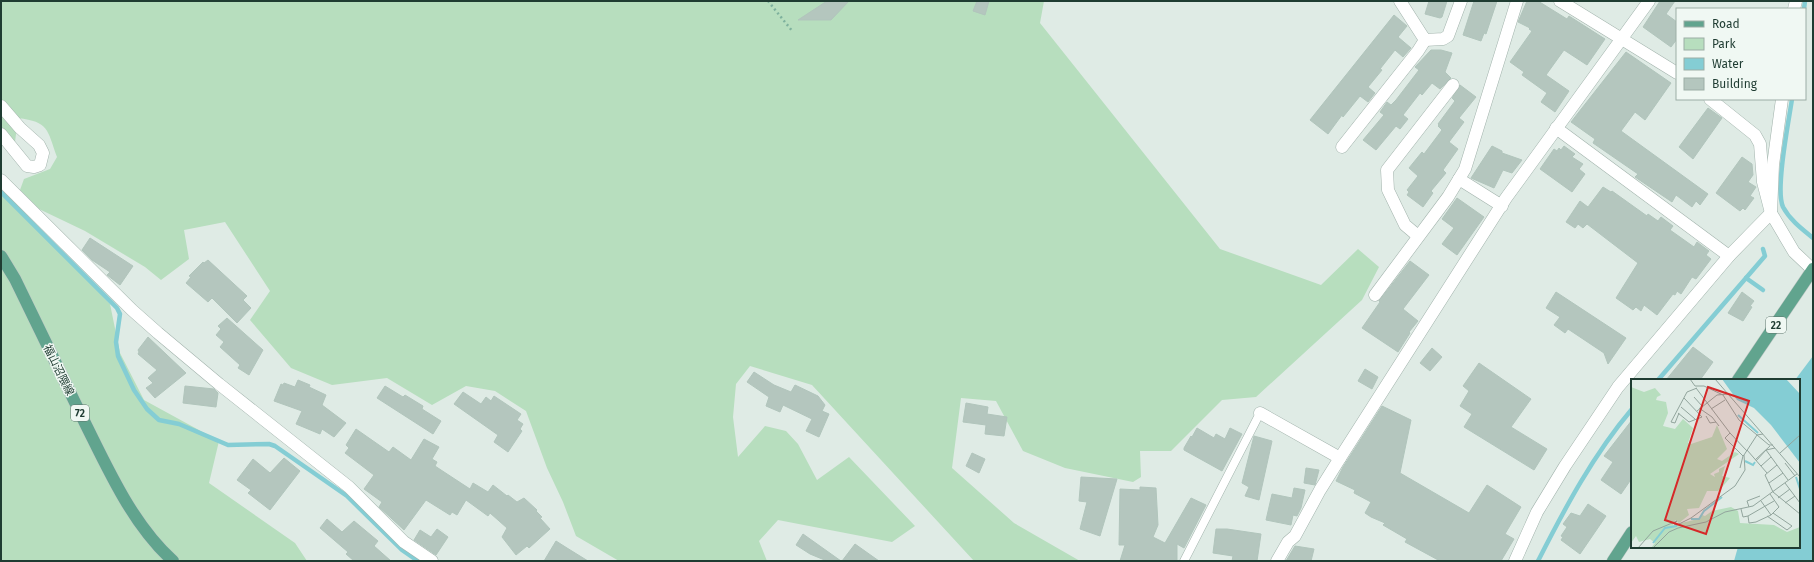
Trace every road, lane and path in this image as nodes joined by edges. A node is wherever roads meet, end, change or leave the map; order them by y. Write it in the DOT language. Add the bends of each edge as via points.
graph roads {
  1 [pos="768,1"];
  2 [pos="1400,1"];
  3 [pos="1461,1"];
  4 [pos="1517,1"];
  5 [pos="1560,1"];
  6 [pos="1649,1"];
  7 [pos="793,32"];
  8 [pos="1622,39"];
  9 [pos="1425,40"];
  10 [pos="1676,72"];
  11 [pos="1453,84"];
  12 [pos="1711,100"];
  13 [pos="1782,100"];
  14 [pos="1,106"];
  15 [pos="1556,128"];
  16 [pos="1,134"];
  17 [pos="1342,147"];
  18 [pos="1459,179"];
  19 [pos="1,180"];
  20 [pos="1502,206"];
  21 [pos="1771,213"];
  22 [pos="1418,236"];
  23 [pos="1,256"];
  24 [pos="1729,256"];
  25 [pos="1813,270"];
  26 [pos="1375,295"];
  27 [pos="1739,379"];
  28 [pos="1260,413"];
  29 [pos="1340,458"];
  30 [pos="1631,534"];
  31 [pos="173,561"];
  32 [pos="432,561"];
  33 [pos="1184,561"];
  34 [pos="1277,561"];
  35 [pos="1515,561"];
  36 [pos="1613,561"];
  1 -- 7 [label="path"];
  2 -- 9 [label="street"];
  3 -- 9 [label="street" via="1448,36 1444,39"];
  4 -- 18 [label="street" via="1465,169"];
  5 -- 8 [label="street"];
  6 -- 8 [label="street"];
  8 -- 10 [label="street"];
  8 -- 15 [label="street"];
  9 -- 17 [label="street"];
  11 -- 22 [label="street" via="1387,170 1388,190 1404,225"];
  12 -- 21 [label="street" via="1755,135 1760,144 1763,182"];
  13 -- 21 [label="street" via="1773,165"];
  14 -- 16 [label="street" via="39,145 43,153 40,164 34,167 27,166"];
  15 -- 20 [label="street"];
  15 -- 24 [label="street"];
  18 -- 20 [label="street"];
  18 -- 22 [label="street"];
  19 -- 32 [label="street" via="158,333 349,487 404,542"];
  20 -- 29 [label="street"];
  21 -- 24 [label="street"];
  21 -- 25 [label="street" via="1794,252"];
  22 -- 26 [label="street"];
  23 -- 31 [label="main road, 福山沼隈線 / 72" via="15,279 106,466 137,518"];
  24 -- 35 [label="street" via="1618,387 1537,512"];
  25 -- 27 [label="main road, 22"];
  28 -- 29 [label="street"];
  28 -- 33 [label="lane"];
  29 -- 34 [label="street" via="1295,536 1288,542"];
  30 -- 36 [label="main road"];
}
